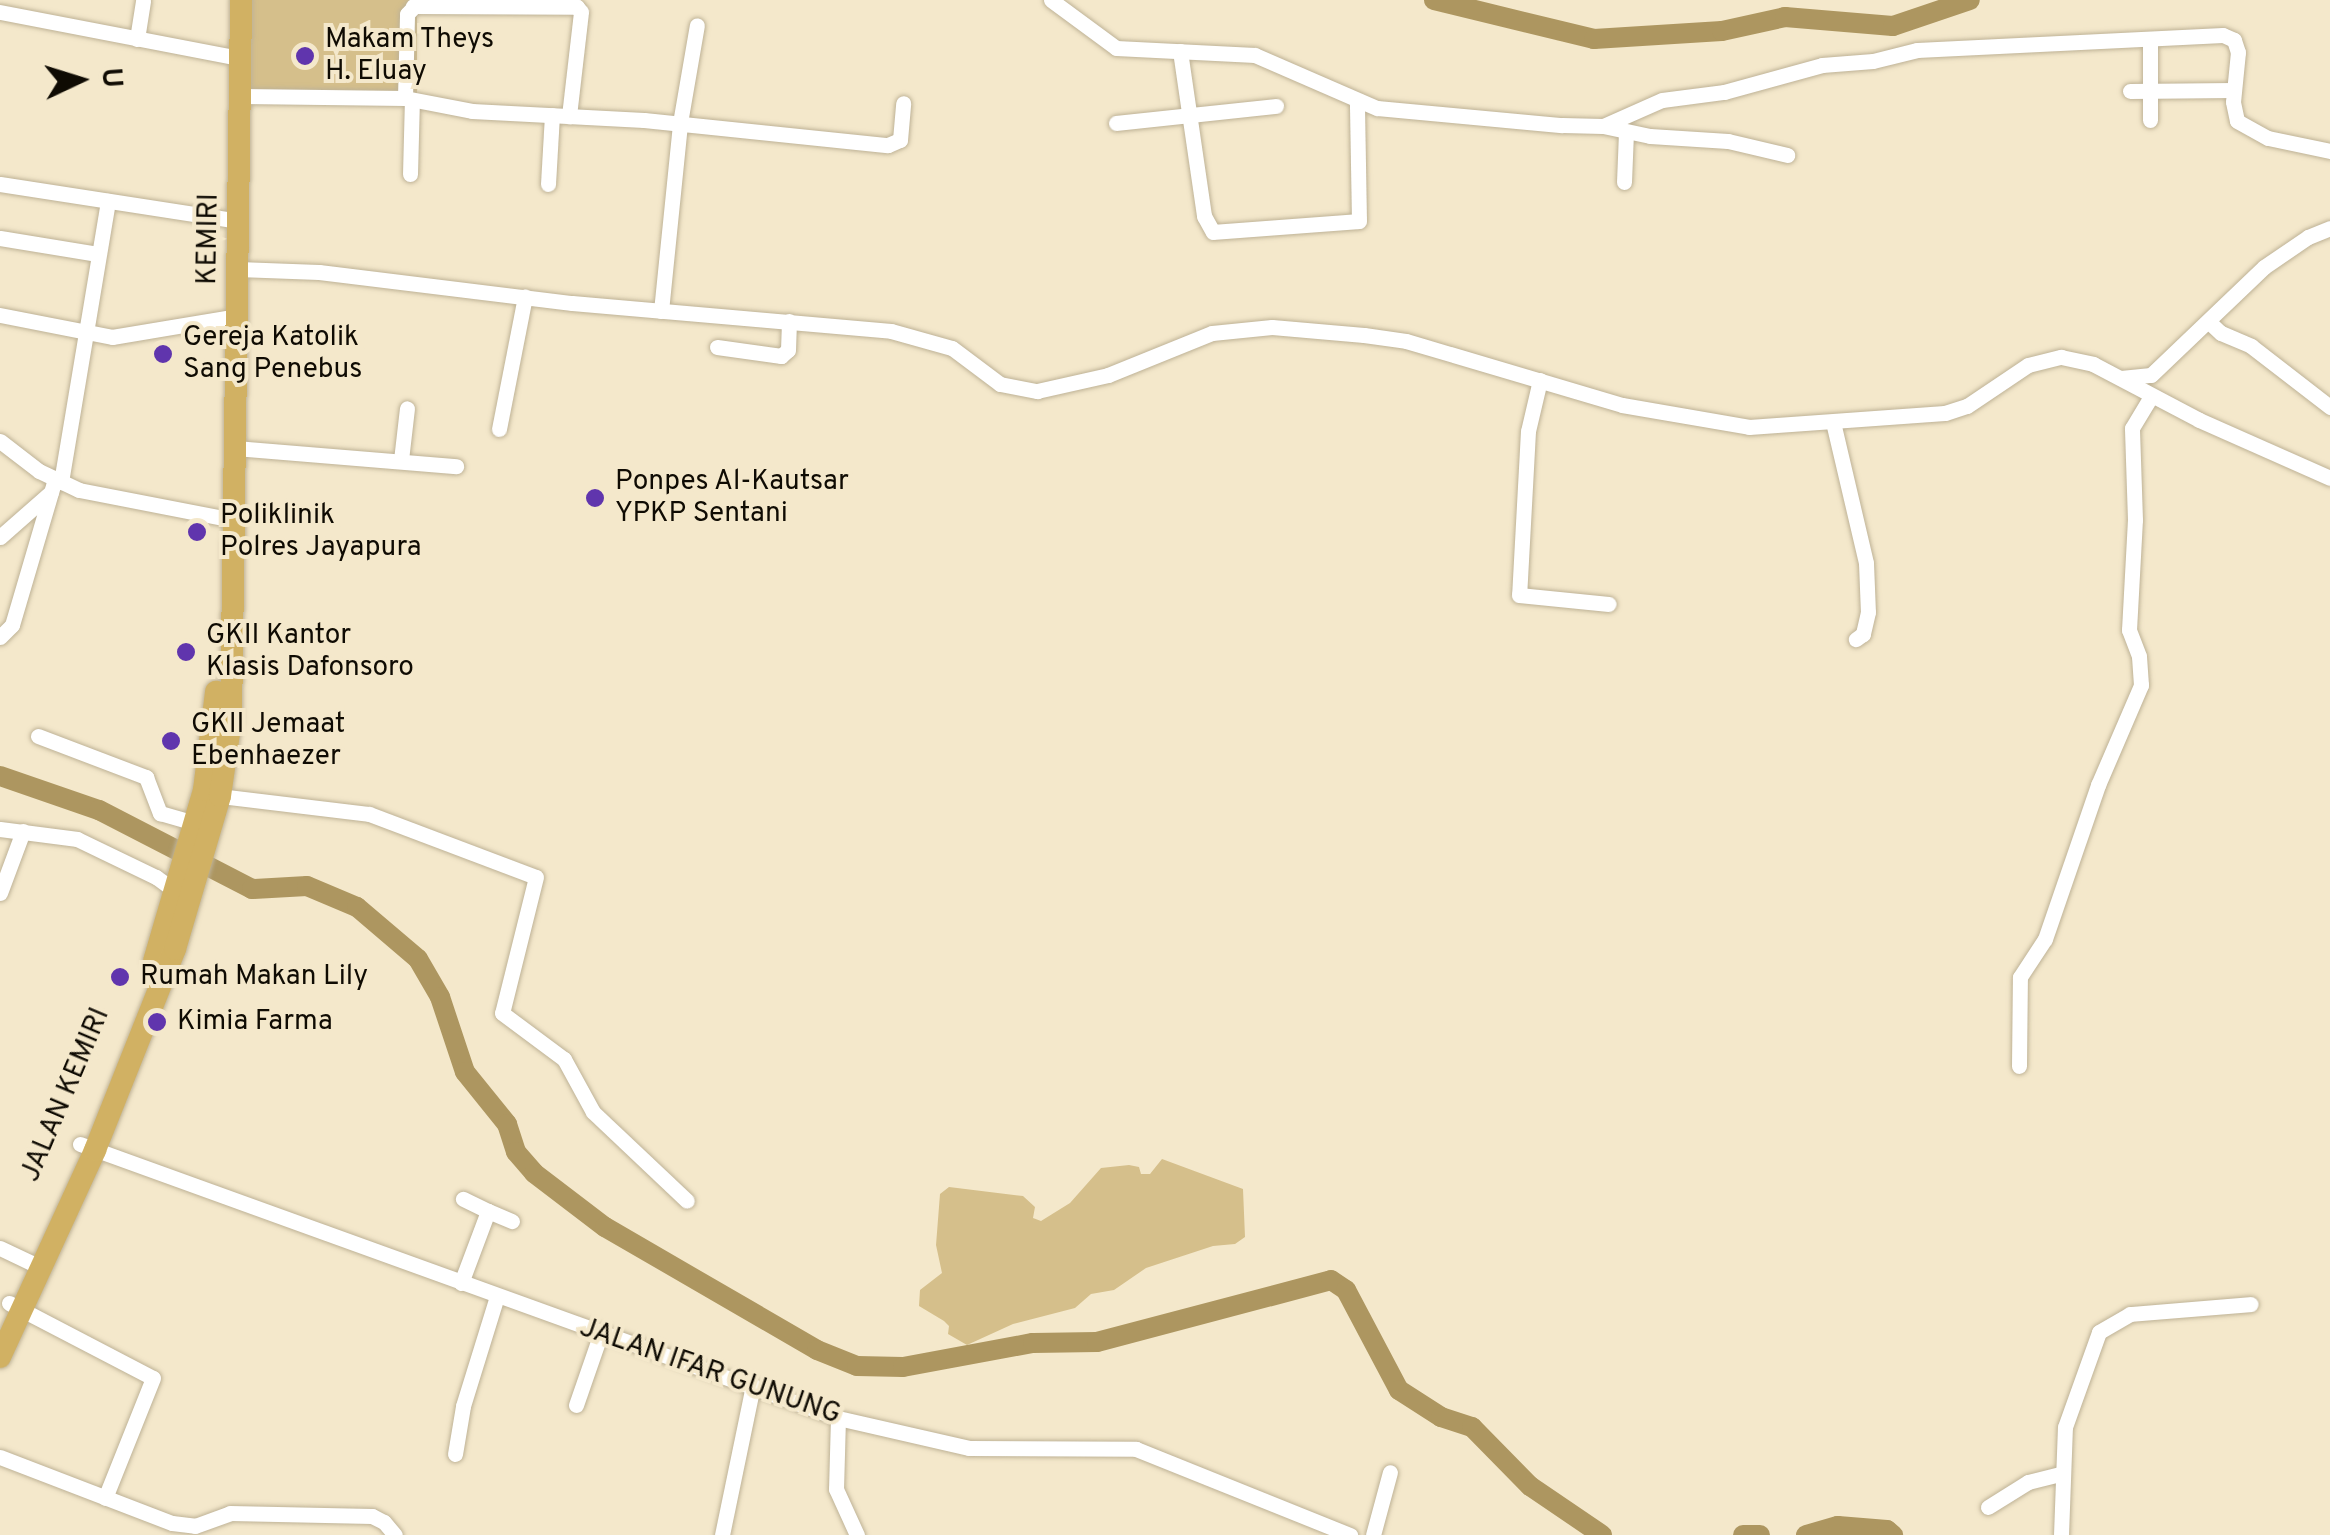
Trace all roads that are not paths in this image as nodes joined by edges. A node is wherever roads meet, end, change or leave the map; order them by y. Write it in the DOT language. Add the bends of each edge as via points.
graph roads {
  1 [pos="143,0"];
  2 [pos="228,0"];
  3 [pos="241,0"];
  4 [pos="1050,0"];
  5 [pos="417,3"];
  6 [pos="0,12"];
  7 [pos="697,25"];
  8 [pos="137,39"];
  9 [pos="2150,39"];
  10 [pos="1180,51"];
  11 [pos="233,57"];
  12 [pos="2151,90"];
  13 [pos="2234,90"];
  14 [pos="2130,91"];
  15 [pos="240,96"];
  16 [pos="408,99"];
  17 [pos="1357,101"];
  18 [pos="903,104"];
  19 [pos="1276,106"];
  20 [pos="552,115"];
  21 [pos="569,116"];
  22 [pos="1190,117"];
  23 [pos="2150,120"];
  24 [pos="680,123"];
  25 [pos="1116,123"];
  26 [pos="1603,126"];
  27 [pos="1626,132"];
  28 [pos="2330,151"];
  29 [pos="1787,155"];
  30 [pos="410,174"];
  31 [pos="1624,182"];
  32 [pos="0,184"];
  33 [pos="548,184"];
  34 [pos="108,201"];
  35 [pos="232,220"];
  36 [pos="1359,222"];
  37 [pos="2330,228"];
  38 [pos="0,238"];
  39 [pos="1360,240"];
  40 [pos="98,254"];
  41 [pos="238,269"];
  42 [pos="525,297"];
  43 [pos="661,310"];
  44 [pos="0,315"];
  45 [pos="230,317"];
  46 [pos="789,321"];
  47 [pos="2209,322"];
  48 [pos="86,332"];
  49 [pos="717,348"];
  50 [pos="230,362"];
  51 [pos="2151,375"];
  52 [pos="2121,378"];
  53 [pos="1540,380"];
  54 [pos="2149,394"];
  55 [pos="407,408"];
  56 [pos="2330,408"];
  57 [pos="1833,422"];
  58 [pos="500,429"];
  59 [pos="0,441"];
  60 [pos="235,448"];
  61 [pos="401,460"];
  62 [pos="456,466"];
  63 [pos="2330,478"];
  64 [pos="56,484"];
  65 [pos="227,519"];
  66 [pos="0,536"];
  67 [pos="1609,604"];
  68 [pos="0,638"];
  69 [pos="1856,639"];
  70 [pos="223,718"];
  71 [pos="38,736"];
  72 [pos="220,796"];
  73 [pos="201,828"];
  74 [pos="0,829"];
  75 [pos="23,831"];
  76 [pos="182,889"];
  77 [pos="0,893"];
  78 [pos="2019,1066"];
  79 [pos="88,1147"];
  80 [pos="463,1199"];
  81 [pos="687,1201"];
  82 [pos="488,1211"];
  83 [pos="512,1220"];
  84 [pos="0,1248"];
  85 [pos="33,1264"];
  86 [pos="461,1284"];
  87 [pos="497,1296"];
  88 [pos="2251,1304"];
  89 [pos="10,1312"];
  90 [pos="601,1334"];
  91 [pos="0,1357"];
  92 [pos="753,1385"];
  93 [pos="576,1405"];
  94 [pos="838,1418"];
  95 [pos="455,1454"];
  96 [pos="0,1457"];
  97 [pos="1390,1472"];
  98 [pos="2063,1473"];
  99 [pos="105,1498"];
  100 [pos="1988,1507"];
  101 [pos="394,1535"];
  102 [pos="722,1535"];
  103 [pos="857,1535"];
  104 [pos="1350,1535"];
  105 [pos="1373,1535"];
  106 [pos="2061,1535"];
  1 -- 8 [label="street"];
  2 -- 11 [label="highway, KEMIRI"];
  3 -- 11 [label="highway, KEMIRI"];
  4 -- 10 [label="street" via="1116,48"];
  5 -- 16 [label="street" via="407,14"];
  5 -- 21 [label="street" via="577,8"];
  6 -- 8 [label="street"];
  7 -- 24 [label="street"];
  8 -- 11 [label="street"];
  9 -- 12 [label="street"];
  9 -- 13 [label="street" via="2229,36 2238,52"];
  9 -- 26 [label="street" via="1917,50 1822,65 1724,92 1662,100"];
  10 -- 17 [label="street" via="1254,55"];
  10 -- 22 [label="street"];
  11 -- 15 [label="highway, KEMIRI"];
  11 -- 35 [label="highway, KEMIRI"];
  12 -- 13 [label="street"];
  12 -- 14 [label="street"];
  12 -- 23 [label="street"];
  13 -- 28 [label="street" via="2232,109 2241,126"];
  15 -- 16 [label="street"];
  15 -- 35 [label="highway, KEMIRI"];
  16 -- 20 [label="street"];
  16 -- 30 [label="street"];
  17 -- 26 [label="street"];
  17 -- 36 [label="street"];
  18 -- 24 [label="street" via="895,145"];
  19 -- 22 [label="street"];
  20 -- 21 [label="street"];
  20 -- 33 [label="street"];
  21 -- 24 [label="street"];
  22 -- 25 [label="street"];
  22 -- 36 [label="street" via="1204,216 1214,232"];
  24 -- 43 [label="street"];
  26 -- 27 [label="street"];
  27 -- 29 [label="street" via="1728,141"];
  27 -- 31 [label="street"];
  32 -- 34 [label="street"];
  34 -- 35 [label="street"];
  34 -- 40 [label="street"];
  35 -- 41 [label="highway, KEMIRI"];
  35 -- 45 [label="highway, KEMIRI"];
  36 -- 39 [label="street"];
  37 -- 47 [label="street" via="2264,267"];
  38 -- 40 [label="street"];
  40 -- 48 [label="street"];
  41 -- 42 [label="street"];
  41 -- 45 [label="highway, KEMIRI"];
  42 -- 43 [label="street"];
  42 -- 58 [label="street"];
  43 -- 46 [label="street"];
  44 -- 48 [label="street"];
  45 -- 48 [label="street" via="124,337"];
  45 -- 50 [label="highway, KEMIRI"];
  46 -- 49 [label="street" via="782,356"];
  46 -- 53 [label="street" via="937,342 989,378 1028,390 1090,381 1212,334 1272,327 1406,342"];
  47 -- 51 [label="street"];
  47 -- 56 [label="street"];
  48 -- 64 [label="street"];
  50 -- 60 [label="highway, KEMIRI"];
  50 -- 65 [label="highway, KEMIRI"];
  51 -- 52 [label="street"];
  51 -- 54 [label="street"];
  52 -- 54 [label="street"];
  52 -- 57 [label="street" via="2093,364 2050,358 1945,413"];
  53 -- 57 [label="street" via="1622,406 1728,426"];
  53 -- 67 [label="street" via="1528,431 1519,595"];
  54 -- 63 [label="street"];
  54 -- 78 [label="street" via="2132,428 2136,520 2129,630 2141,686 2045,938 2020,977"];
  55 -- 61 [label="street"];
  57 -- 69 [label="street" via="1868,588 1867,620"];
  59 -- 64 [label="street"];
  60 -- 61 [label="street"];
  60 -- 65 [label="highway, KEMIRI"];
  61 -- 62 [label="street"];
  64 -- 65 [label="street"];
  64 -- 66 [label="street"];
  64 -- 68 [label="street" via="12,625"];
  65 -- 70 [label="highway, KEMIRI"];
  70 -- 72 [label="highway"];
  70 -- 73 [label="highway"];
  71 -- 73 [label="street" via="146,777 160,813"];
  72 -- 73 [label="highway"];
  72 -- 81 [label="street" via="369,814 536,877 502,1013 564,1059 593,1112"];
  73 -- 76 [label="highway"];
  74 -- 75 [label="street"];
  75 -- 76 [label="street" via="64,835"];
  75 -- 77 [label="street"];
  76 -- 79 [label="highway, JALAN KEMIRI"];
  76 -- 79 [label="highway, JALAN KEMIRI" via="139,1038"];
  79 -- 85 [label="highway, JALAN KEMIRI"];
  79 -- 86 [label="street, JALAN IFAR GUNUNG"];
  80 -- 82 [label="street"];
  82 -- 83 [label="street"];
  82 -- 86 [label="street"];
  84 -- 85 [label="street"];
  85 -- 89 [label="highway, JALAN KEMIRI"];
  86 -- 87 [label="street, JALAN IFAR GUNUNG"];
  87 -- 90 [label="street, JALAN IFAR GUNUNG"];
  87 -- 95 [label="street"];
  88 -- 98 [label="street" via="2130,1314 2100,1332 2070,1403"];
  89 -- 91 [label="highway, JALAN KEMIRI"];
  89 -- 99 [label="street" via="153,1378"];
  90 -- 92 [label="street, JALAN IFAR GUNUNG"];
  90 -- 93 [label="street"];
  92 -- 94 [label="street, JALAN IFAR GUNUNG"];
  92 -- 102 [label="street"];
  94 -- 103 [label="street" via="836,1489"];
  94 -- 104 [label="street, JALAN IFAR GUNUNG" via="969,1448 1136,1449"];
  96 -- 99 [label="street"];
  97 -- 105 [label="street"];
  98 -- 100 [label="street" via="2028,1482"];
  98 -- 106 [label="street"];
  99 -- 101 [label="street" via="182,1526 230,1514 372,1516"];
}
